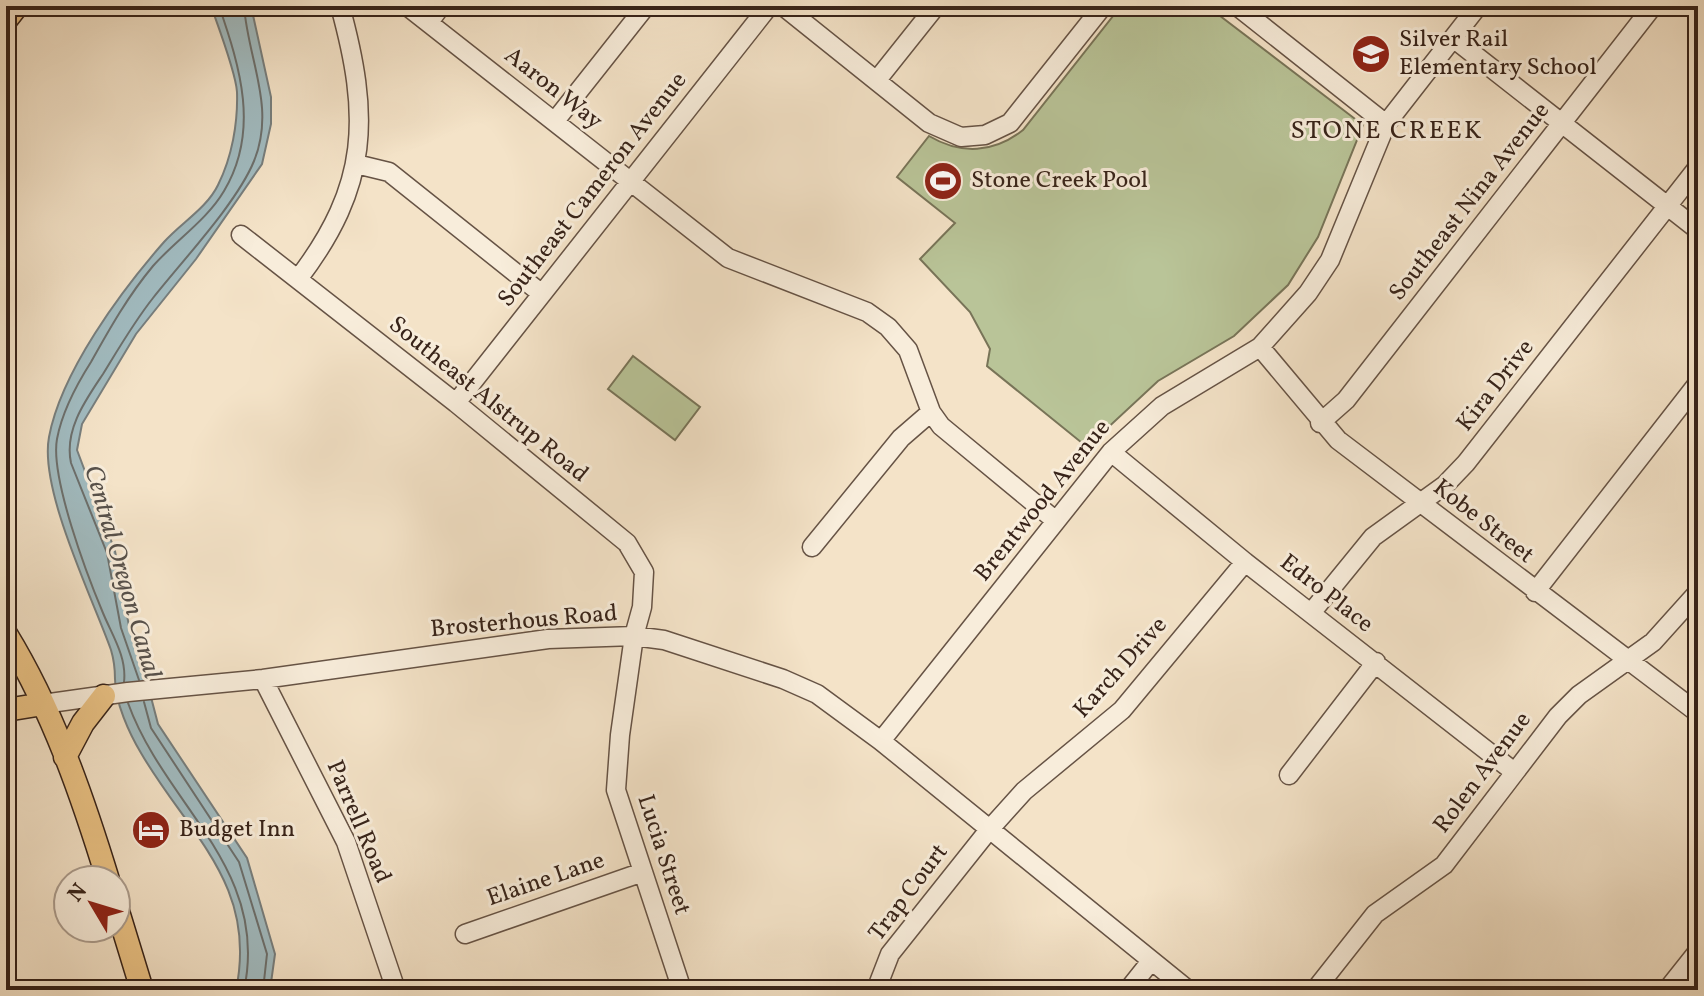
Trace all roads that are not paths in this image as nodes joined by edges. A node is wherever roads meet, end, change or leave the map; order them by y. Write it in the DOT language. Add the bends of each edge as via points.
graph roads {
  1 [pos="17,6"];
  2 [pos="340,6"];
  3 [pos="407,6"];
  4 [pos="441,6"];
  5 [pos="646,6"];
  6 [pos="769,6"];
  7 [pos="783,6"];
  8 [pos="936,6"];
  9 [pos="1103,6"];
  10 [pos="1237,6"];
  11 [pos="1478,6"];
  12 [pos="1653,6"];
  13 [pos="6,20"];
  14 [pos="429,22"];
  15 [pos="1453,38"];
  16 [pos="877,80"];
  17 [pos="555,121"];
  18 [pos="1561,123"];
  19 [pos="1386,124"];
  20 [pos="356,164"];
  21 [pos="1698,167"];
  22 [pos="630,182"];
  23 [pos="1667,206"];
  24 [pos="1698,230"];
  25 [pos="241,235"];
  26 [pos="298,279"];
  27 [pos="542,294"];
  28 [pos="1260,347"];
  29 [pos="1698,383"];
  30 [pos="456,403"];
  31 [pos="931,412"];
  32 [pos="1320,423"];
  33 [pos="1111,452"];
  34 [pos="1420,503"];
  35 [pos="1056,521"];
  36 [pos="812,547"];
  37 [pos="1245,562"];
  38 [pos="1535,592"];
  39 [pos="1698,592"];
  40 [pos="1311,613"];
  41 [pos="634,636"];
  42 [pos="9,650"];
  43 [pos="1627,661"];
  44 [pos="1376,662"];
  45 [pos="263,679"];
  46 [pos="106,695"];
  47 [pos="43,704"];
  48 [pos="6,710"];
  49 [pos="1698,713"];
  50 [pos="881,741"];
  51 [pos="65,757"];
  52 [pos="1513,771"];
  53 [pos="1289,775"];
  54 [pos="988,831"];
  55 [pos="103,864"];
  56 [pos="643,872"];
  57 [pos="465,934"];
  58 [pos="128,944"];
  59 [pos="1698,951"];
  60 [pos="1151,961"];
  61 [pos="142,990"];
  62 [pos="396,990"];
  63 [pos="682,990"];
  64 [pos="876,990"];
  65 [pos="1128,990"];
  66 [pos="1188,990"];
  67 [pos="1315,990"];
  68 [pos="1667,990"];
  1 -- 13 [label="main road"];
  2 -- 20 [label="street" via="359,81"];
  3 -- 14 [label="street, Aaron Way"];
  4 -- 14 [label="street"];
  5 -- 17 [label="street"];
  6 -- 22 [label="street, Southeast Cameron Avenue"];
  7 -- 16 [label="street"];
  8 -- 16 [label="street"];
  9 -- 16 [label="street" via="1010,123 985,135 961,137 937,128"];
  10 -- 19 [label="street"];
  11 -- 15 [label="street, Brentwood Avenue"];
  12 -- 18 [label="street, Southeast Nina Avenue"];
  14 -- 17 [label="street, Aaron Way"];
  15 -- 18 [label="street"];
  15 -- 19 [label="street, Brentwood Avenue"];
  17 -- 22 [label="street, Aaron Way"];
  18 -- 23 [label="street"];
  18 -- 32 [label="street, Southeast Nina Avenue" via="1346,400"];
  19 -- 28 [label="street, Brentwood Avenue" via="1330,260"];
  20 -- 26 [label="street" via="320,250"];
  20 -- 27 [label="street" via="389,172"];
  21 -- 23 [label="street, Kira Drive"];
  22 -- 27 [label="street, Southeast Cameron Avenue"];
  22 -- 31 [label="street, Aaron Way" via="728,258 867,312 888,327 908,350"];
  23 -- 24 [label="street"];
  23 -- 34 [label="street, Kira Drive" via="1466,463"];
  25 -- 26 [label="street, Southeast Alstrup Road"];
  26 -- 30 [label="street, Southeast Alstrup Road"];
  27 -- 30 [label="street, Southeast Cameron Avenue"];
  28 -- 32 [label="street, Kobe Street"];
  28 -- 33 [label="street, Brentwood Avenue" via="1162,406"];
  29 -- 38 [label="street"];
  30 -- 41 [label="street, Southeast Alstrup Road" via="627,543 644,572"];
  31 -- 35 [label="street"];
  31 -- 36 [label="street" via="901,438"];
  32 -- 34 [label="street, Kobe Street"];
  33 -- 35 [label="street, Brentwood Avenue"];
  33 -- 37 [label="street, Edro Place"];
  34 -- 38 [label="street, Kobe Street"];
  34 -- 40 [label="street, Kira Drive" via="1373,537"];
  35 -- 50 [label="street, Brentwood Avenue"];
  37 -- 40 [label="street, Edro Place"];
  37 -- 54 [label="street, Karch Drive" via="1122,710 1024,791"];
  38 -- 43 [label="street, Kobe Street"];
  39 -- 43 [label="street, Rolen Avenue" via="1653,642"];
  40 -- 44 [label="street, Edro Place"];
  41 -- 45 [label="street, Brosterhous Road" via="548,639"];
  41 -- 50 [label="street, Brosterhous Road" via="664,640 783,679 817,694"];
  41 -- 56 [label="street, Lucia Street" via="615,773"];
  42 -- 47 [label="main road"];
  43 -- 49 [label="street, Kobe Street"];
  43 -- 52 [label="street, Rolen Avenue" via="1579,695"];
  44 -- 52 [label="street, Edro Place"];
  44 -- 53 [label="street"];
  45 -- 46 [label="street, Brosterhous Road"];
  45 -- 62 [label="street, Parrell Road" via="346,842"];
  46 -- 47 [label="street, Brosterhous Road"];
  46 -- 51 [label="main road"];
  47 -- 48 [label="main road"];
  47 -- 51 [label="main road"];
  50 -- 54 [label="street, Brosterhous Road"];
  51 -- 55 [label="main road"];
  52 -- 67 [label="street, Rolen Avenue" via="1444,865 1375,914"];
  54 -- 60 [label="street, Brosterhous Road"];
  54 -- 64 [label="street, Trap Court" via="890,954"];
  56 -- 57 [label="street, Elaine Lane"];
  56 -- 63 [label="street, Lucia Street"];
  58 -- 61 [label="main road"];
  59 -- 68 [label="street"];
  60 -- 65 [label="street"];
  60 -- 66 [label="street, Brosterhous Road"];
}
